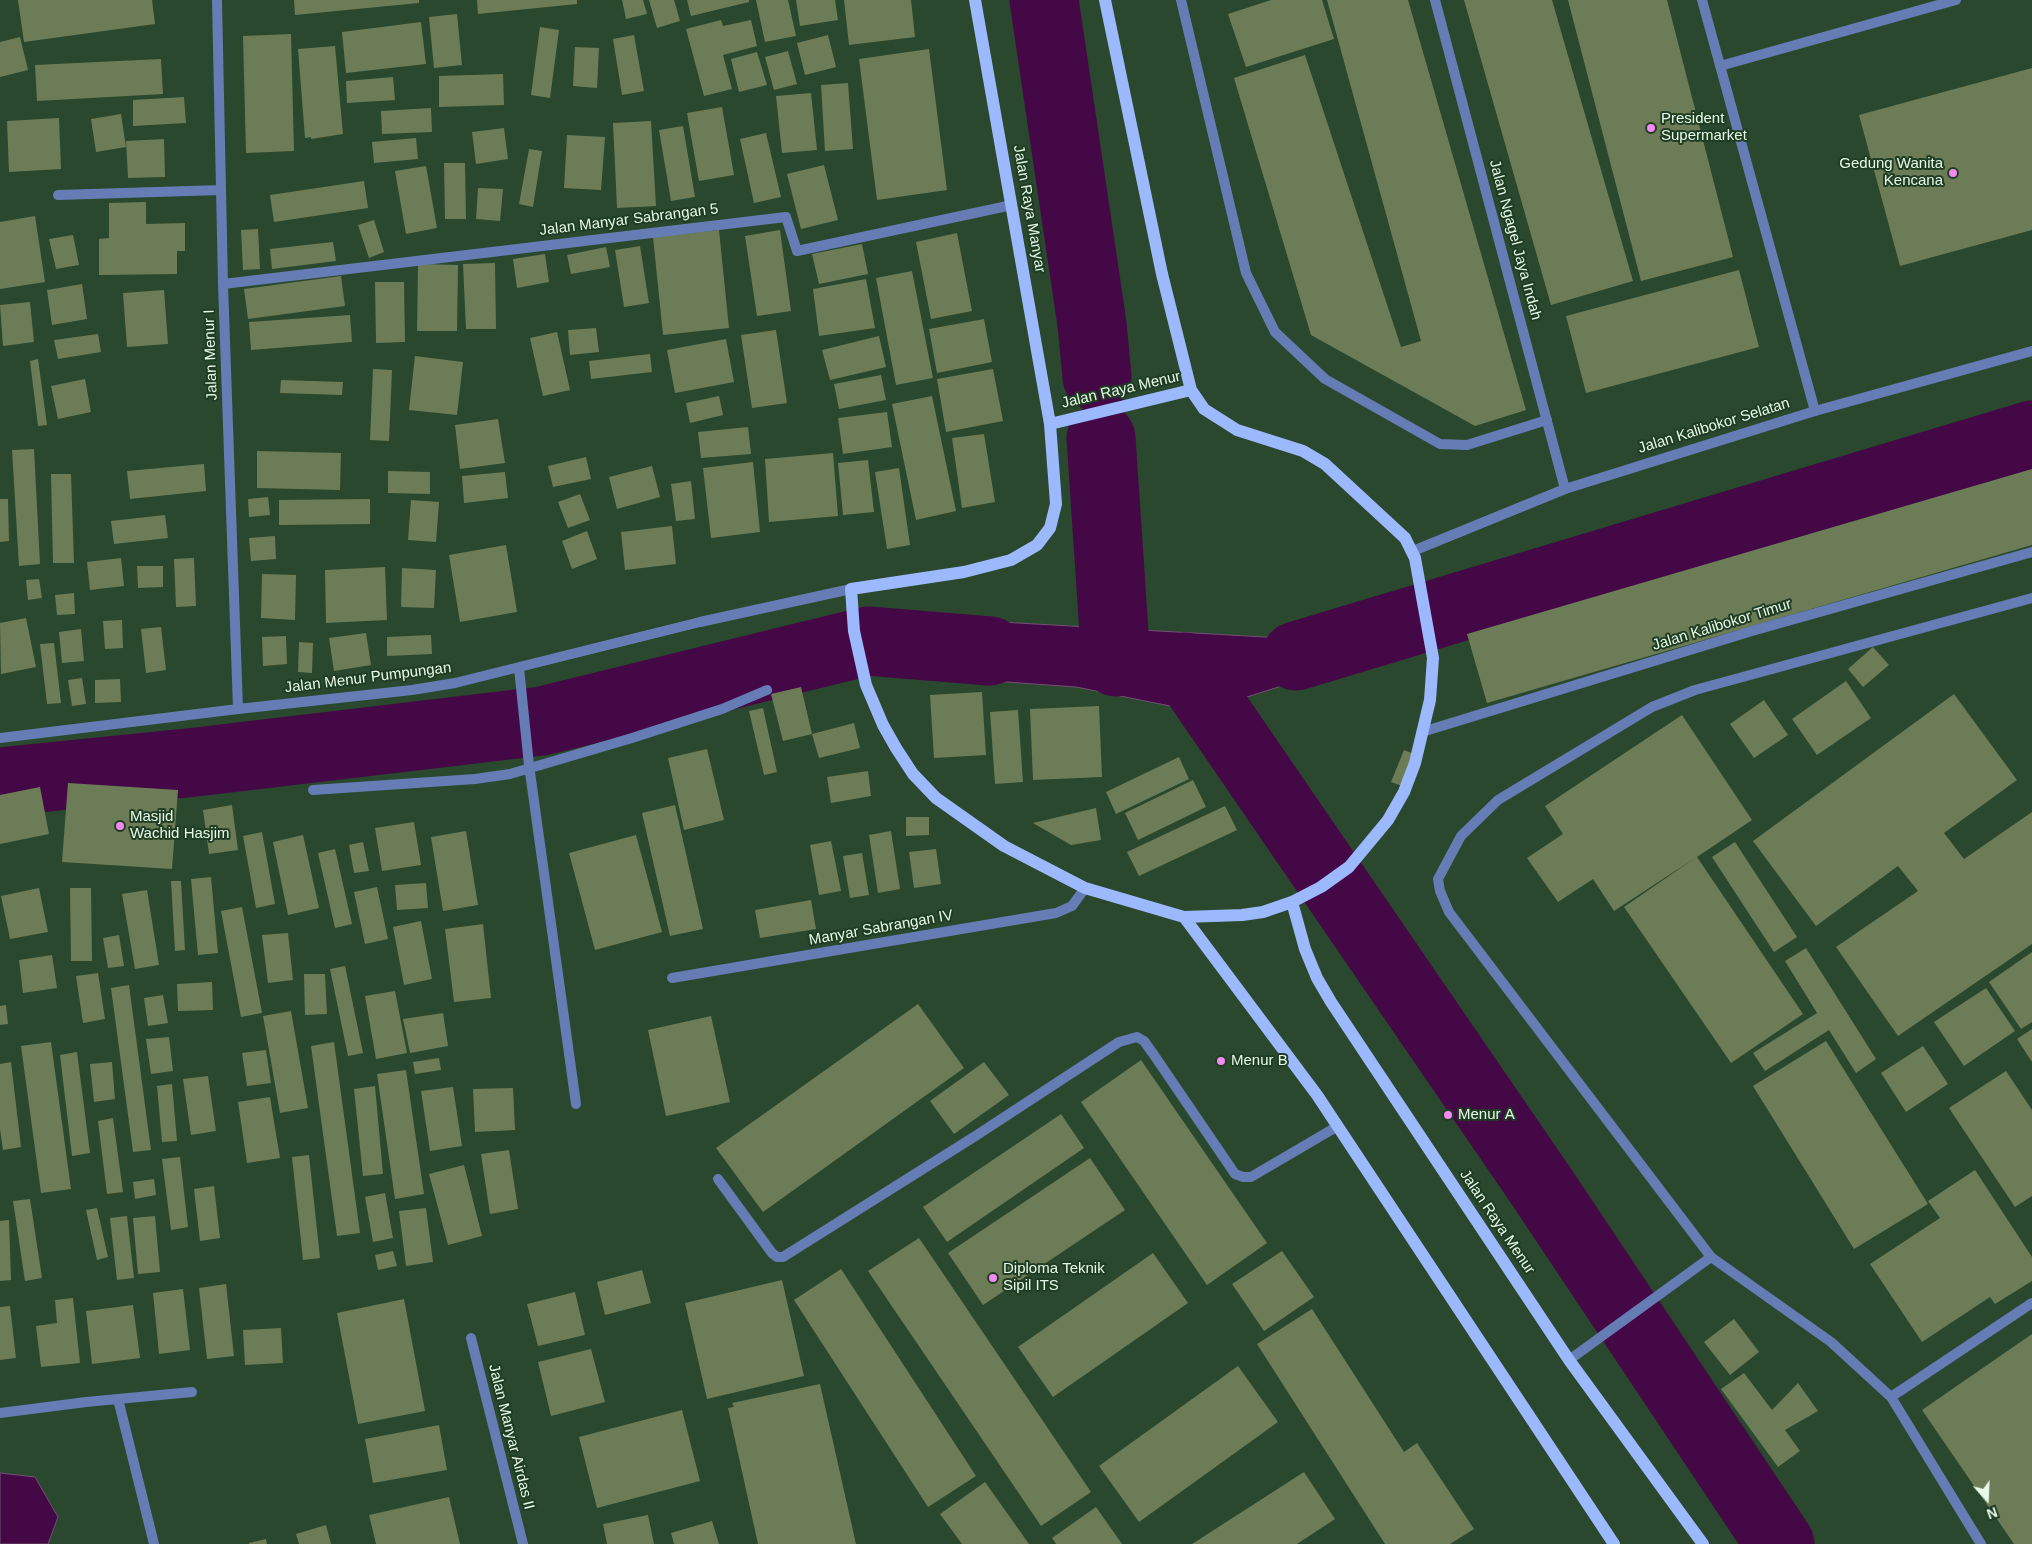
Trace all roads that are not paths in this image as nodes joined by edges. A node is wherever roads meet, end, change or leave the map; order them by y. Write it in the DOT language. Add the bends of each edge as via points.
graph roads {
  1 [pos="217,0"];
  2 [pos="975,0"];
  3 [pos="1105,0"];
  4 [pos="1181,0"];
  5 [pos="1435,0"];
  6 [pos="1702,0"];
  7 [pos="1956,0"];
  8 [pos="1720,66"];
  9 [pos="222,190"];
  10 [pos="58,195"];
  11 [pos="1012,206"];
  12 [pos="224,284"];
  13 [pos="2032,351"];
  14 [pos="1191,390"];
  15 [pos="1815,411"];
  16 [pos="1547,420"];
  17 [pos="1050,424"];
  18 [pos="1565,488"];
  19 [pos="1413,551"];
  20 [pos="2032,552"];
  21 [pos="851,588"];
  22 [pos="2032,598"];
  23 [pos="519,668"];
  24 [pos="767,690"];
  25 [pos="238,709"];
  26 [pos="1422,732"];
  27 [pos="0,738"];
  28 [pos="530,767"];
  29 [pos="313,790"];
  30 [pos="1085,888"];
  31 [pos="1292,902"];
  32 [pos="1184,917"];
  33 [pos="672,978"];
  34 [pos="576,1104"];
  35 [pos="1338,1126"];
  36 [pos="718,1179"];
  37 [pos="1711,1257"];
  38 [pos="2032,1303"];
  39 [pos="471,1338"];
  40 [pos="1569,1360"];
  41 [pos="192,1392"];
  42 [pos="1891,1397"];
  43 [pos="118,1399"];
  44 [pos="0,1413"];
  45 [pos="154,1544"];
  46 [pos="522,1544"];
  47 [pos="1614,1544"];
  48 [pos="1703,1544"];
  49 [pos="1981,1544"];
  1 -- 9 [label="street, Jalan Menur I"];
  2 -- 11 [label="main road, Jalan Raya Manyar"];
  3 -- 14 [label="main road" via="1162,274"];
  4 -- 16 [label="street" via="1246,273 1275,332 1325,379 1440,444 1468,445"];
  5 -- 16 [label="street, Jalan Ngagel Jaya Indah"];
  6 -- 8 [label="street"];
  7 -- 8 [label="street"];
  8 -- 15 [label="street"];
  9 -- 10 [label="street"];
  9 -- 12 [label="street, Jalan Menur I"];
  11 -- 12 [label="street, Jalan Manyar Sabrangan 5" via="797,251 786,217"];
  11 -- 17 [label="main road, Jalan Raya Manyar"];
  12 -- 25 [label="street, Jalan Menur I"];
  13 -- 15 [label="street, Jalan Kalibokor Selatan"];
  14 -- 17 [label="main road, Jalan Raya Menur"];
  14 -- 19 [label="main road, Jalan Raya Menur" via="1204,409 1237,430 1302,451 1325,464 1405,538"];
  15 -- 18 [label="street, Jalan Kalibokor Selatan"];
  16 -- 18 [label="street, Jalan Ngagel Jaya Indah"];
  17 -- 21 [label="main road, Jalan Raya Menur" via="1056,504 1050,528 1037,545 1011,560 964,572"];
  18 -- 19 [label="street, Jalan Kalibokor Selatan"];
  19 -- 26 [label="main road, Jalan Raya Menur" via="1433,658 1430,700"];
  20 -- 26 [label="street, Jalan Kalibokor Timur" via="1752,630"];
  21 -- 23 [label="street, Jalan Menur Pumpungan"];
  21 -- 30 [label="main road, Jalan Raya Menur" via="854,631 866,685 896,748 913,774 936,798 1004,846"];
  22 -- 37 [label="street" via="1696,690 1652,707 1498,800 1461,836 1438,878 1449,912"];
  23 -- 25 [label="street, Jalan Menur Pumpungan" via="412,690"];
  23 -- 28 [label="street"];
  24 -- 28 [label="street" via="722,709"];
  25 -- 27 [label="street, Jalan Menur Pumpungan"];
  26 -- 31 [label="main road, Jalan Raya Menur" via="1404,792 1388,820 1349,867"];
  28 -- 29 [label="street" via="476,779"];
  28 -- 34 [label="street"];
  30 -- 32 [label="main road, Jalan Raya Menur"];
  30 -- 33 [label="street, Manyar Sabrangan IV" via="1072,906 1056,913"];
  31 -- 32 [label="main road, Jalan Raya Menur" via="1242,916"];
  31 -- 40 [label="main road, Jalan Raya Menur" via="1305,949 1331,1002"];
  32 -- 35 [label="main road"];
  35 -- 36 [label="street" via="1251,1177 1235,1174 1154,1055 1137,1037 1119,1042 977,1136 783,1257 772,1253"];
  35 -- 47 [label="main road"];
  37 -- 40 [label="street"];
  37 -- 42 [label="street" via="1831,1342"];
  38 -- 42 [label="street"];
  39 -- 46 [label="street, Jalan Manyar Airdas II"];
  40 -- 48 [label="main road, Jalan Raya Menur"];
  41 -- 43 [label="street"];
  42 -- 49 [label="street"];
  43 -- 44 [label="street"];
  43 -- 45 [label="street"];
}
